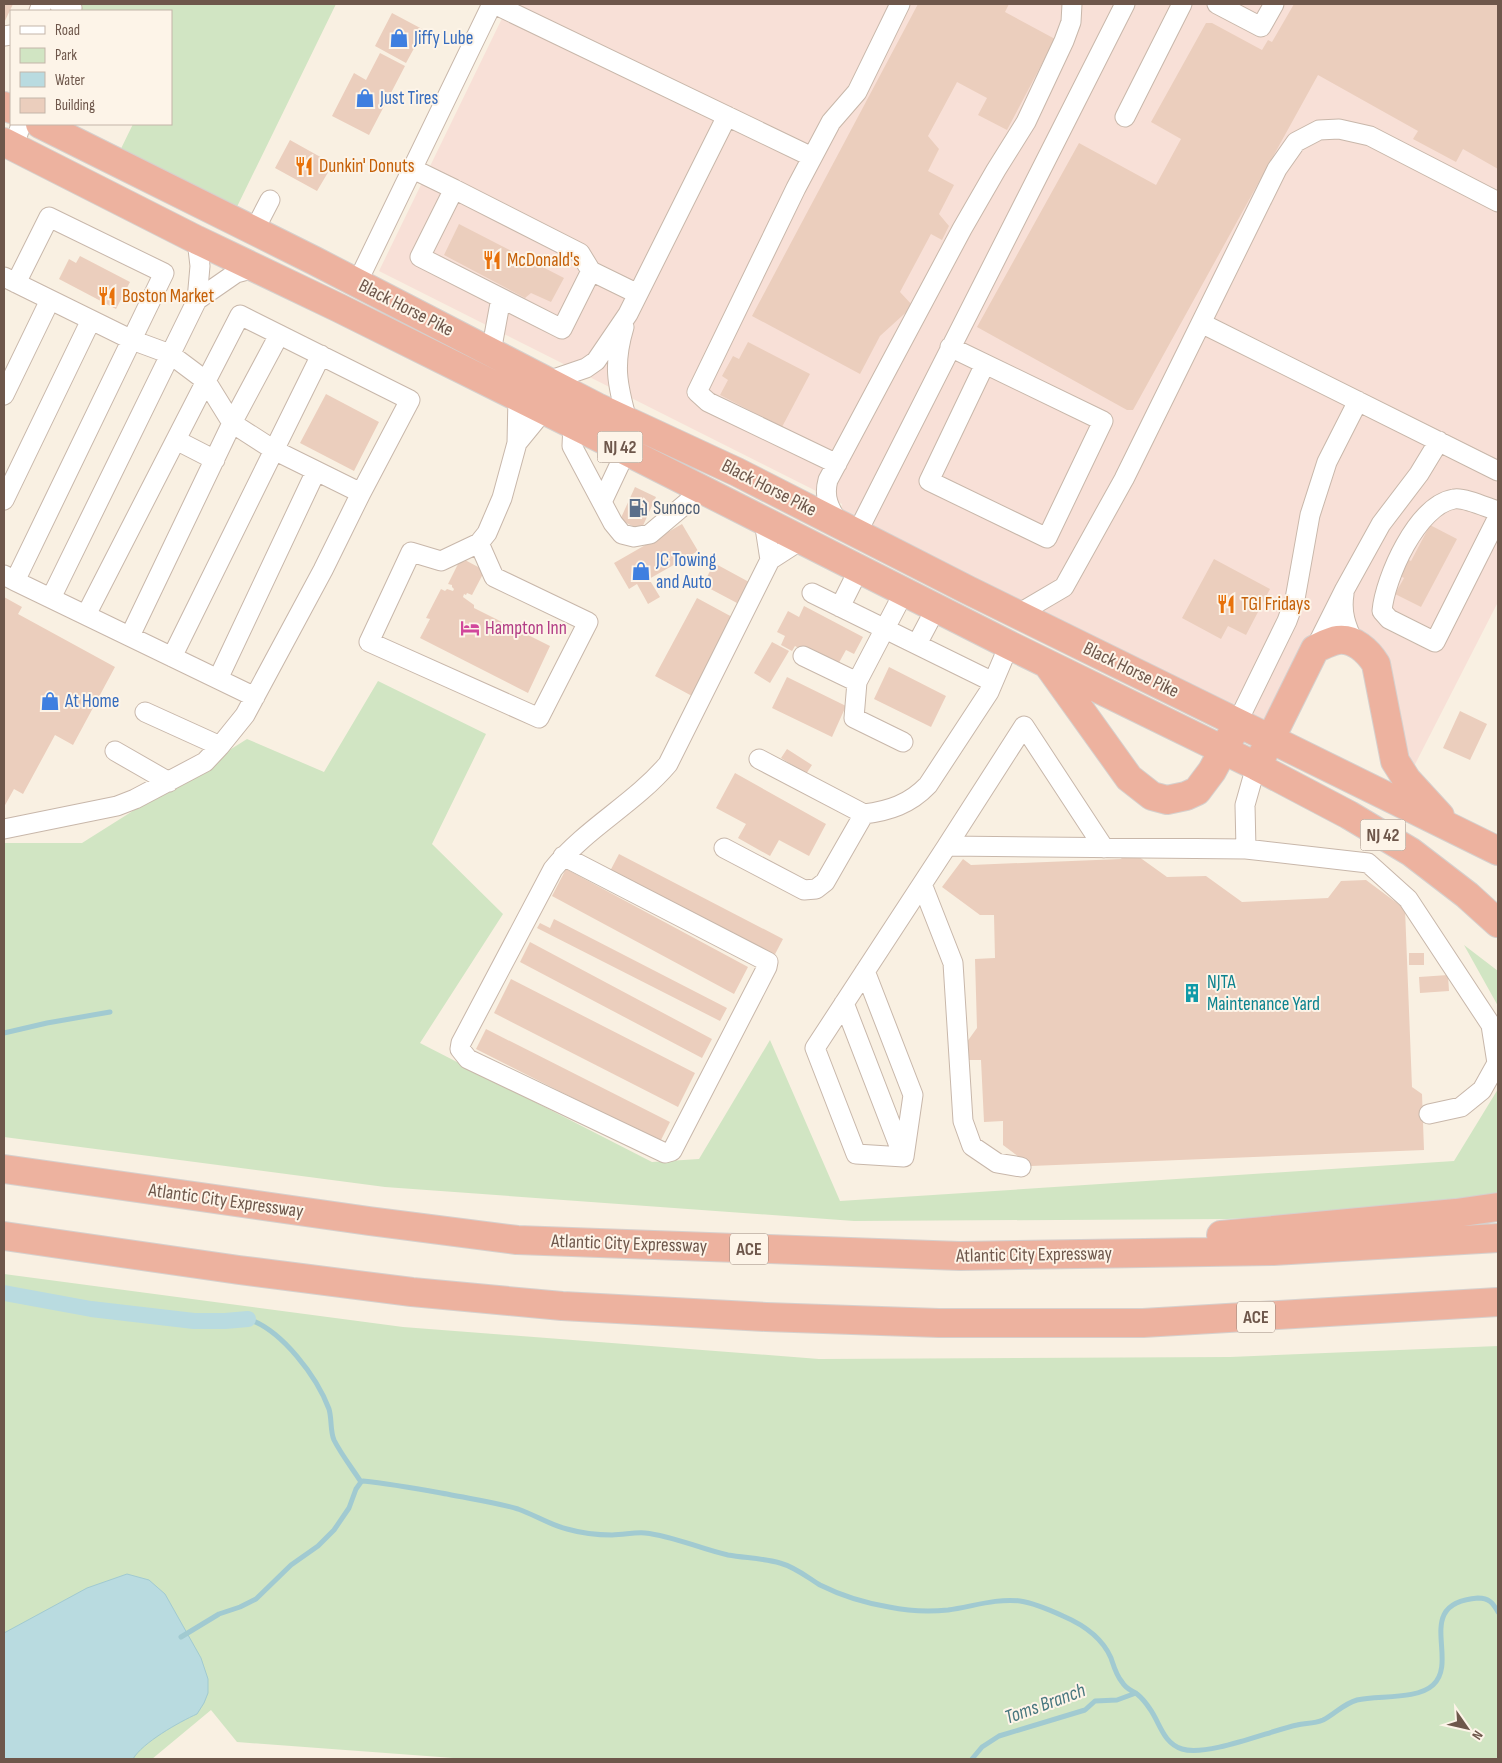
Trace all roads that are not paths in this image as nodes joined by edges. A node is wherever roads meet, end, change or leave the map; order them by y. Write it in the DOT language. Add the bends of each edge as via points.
graph roads {
  1 [pos="493,4"];
  2 [pos="900,4"];
  3 [pos="1072,4"];
  4 [pos="1124,4"];
  5 [pos="1182,4"];
  6 [pos="1216,4"];
  7 [pos="1274,4"];
  8 [pos="727,116"];
  9 [pos="1125,117"];
  10 [pos="42,125"];
  11 [pos="11,144"];
  12 [pos="812,157"];
  13 [pos="413,168"];
  14 [pos="454,189"];
  15 [pos="270,200"];
  16 [pos="1498,202"];
  17 [pos="254,230"];
  18 [pos="197,240"];
  19 [pos="255,268"];
  20 [pos="592,271"];
  21 [pos="10,280"];
  22 [pos="358,283"];
  23 [pos="638,294"];
  24 [pos="501,298"];
  25 [pos="50,300"];
  26 [pos="197,300"];
  27 [pos="628,314"];
  28 [pos="91,320"];
  29 [pos="1201,323"];
  30 [pos="280,335"];
  31 [pos="132,340"];
  32 [pos="950,347"];
  33 [pos="491,352"];
  34 [pos="170,354"];
  35 [pos="321,355"];
  36 [pos="985,364"];
  37 [pos="206,381"];
  38 [pos="548,381"];
  39 [pos="4,395"];
  40 [pos="518,397"];
  41 [pos="1358,402"];
  42 [pos="544,410"];
  43 [pos="627,420"];
  44 [pos="232,423"];
  45 [pos="573,424"];
  46 [pos="176,440"];
  47 [pos="1438,441"];
  48 [pos="517,444"];
  49 [pos="274,450"];
  50 [pos="626,451"];
  51 [pos="215,460"];
  52 [pos="837,464"];
  53 [pos="316,471"];
  54 [pos="1498,471"];
  55 [pos="702,490"];
  56 [pos="361,493"];
  57 [pos="4,500"];
  58 [pos="602,502"];
  59 [pos="1498,511"];
  60 [pos="1498,517"];
  61 [pos="764,521"];
  62 [pos="848,529"];
  63 [pos="801,540"];
  64 [pos="479,543"];
  65 [pos="770,560"];
  66 [pos="859,569"];
  67 [pos="10,578"];
  68 [pos="1345,589"];
  69 [pos="904,592"];
  70 [pos="812,593"];
  71 [pos="51,598"];
  72 [pos="840,607"];
  73 [pos="936,608"];
  74 [pos="1018,614"];
  75 [pos="86,615"];
  76 [pos="885,628"];
  77 [pos="130,636"];
  78 [pos="1354,643"];
  79 [pos="917,644"];
  80 [pos="1009,645"];
  81 [pos="1315,649"];
  82 [pos="803,656"];
  83 [pos="172,657"];
  84 [pos="1047,664"];
  85 [pos="218,679"];
  86 [pos="857,682"];
  87 [pos="993,682"];
  88 [pos="255,697"];
  89 [pos="145,712"];
  90 [pos="1237,723"];
  91 [pos="1270,740"];
  92 [pos="903,742"];
  93 [pos="220,746"];
  94 [pos="1224,750"];
  95 [pos="115,752"];
  96 [pos="759,759"];
  97 [pos="1256,766"];
  98 [pos="169,782"];
  99 [pos="864,814"];
  100 [pos="1450,827"];
  101 [pos="4,829"];
  102 [pos="947,846"];
  103 [pos="724,848"];
  104 [pos="1104,848"];
  105 [pos="1246,849"];
  106 [pos="1498,851"];
  107 [pos="563,856"];
  108 [pos="922,884"];
  109 [pos="1498,923"];
  110 [pos="865,972"];
  111 [pos="844,1003"];
  112 [pos="1429,1114"];
  113 [pos="904,1157"];
  114 [pos="1022,1167"];
  115 [pos="4,1169"];
  116 [pos="1498,1207"];
  117 [pos="4,1236"];
  118 [pos="1498,1238"];
  119 [pos="960,1256"];
  120 [pos="1498,1302"];
  121 [pos="1362,1310"];
  122 [pos="1498,1317"];
  1 -- 8 [label="street"];
  1 -- 13 [label="street"];
  2 -- 12 [label="street" via="857,92 831,122"];
  3 -- 52 [label="street" via="1071,22 1064,41 1026,122 962,229"];
  4 -- 32 [label="street"];
  5 -- 9 [label="street"];
  6 -- 7 [label="street" via="1261,27"];
  8 -- 12 [label="street"];
  8 -- 23 [label="street"];
  10 -- 17 [label="highway, Black Horse Pike / NJ 42"];
  11 -- 18 [label="highway, Black Horse Pike / NJ 42"];
  12 -- 52 [label="street" via="697,392 708,402"];
  13 -- 14 [label="street"];
  13 -- 22 [label="street"];
  14 -- 20 [label="street" via="580,252"];
  14 -- 24 [label="street" via="420,257"];
  15 -- 17 [label="street"];
  16 -- 29 [label="street" via="1370,136 1339,129 1319,130 1296,142 1277,168"];
  17 -- 22 [label="highway, Black Horse Pike / NJ 42"];
  18 -- 19 [label="highway, Black Horse Pike / NJ 42"];
  18 -- 26 [label="street" via="200,266"];
  19 -- 26 [label="street" via="236,273"];
  19 -- 40 [label="highway, Black Horse Pike / NJ 42"];
  20 -- 23 [label="street"];
  20 -- 24 [label="street" via="562,329"];
  21 -- 25 [label="street"];
  21 -- 31 [label="street" via="49,217 164,273"];
  22 -- 33 [label="highway, Black Horse Pike / NJ 42"];
  23 -- 27 [label="street"];
  24 -- 33 [label="street"];
  25 -- 28 [label="street"];
  25 -- 39 [label="street"];
  26 -- 34 [label="street"];
  27 -- 38 [label="street" via="596,361 586,368"];
  27 -- 43 [label="street" via="616,365"];
  28 -- 31 [label="street"];
  28 -- 57 [label="street"];
  29 -- 41 [label="street"];
  29 -- 74 [label="street" via="1124,479 1064,587"];
  30 -- 35 [label="street"];
  30 -- 37 [label="street" via="240,314"];
  30 -- 44 [label="street"];
  31 -- 34 [label="street"];
  31 -- 67 [label="street"];
  32 -- 36 [label="street"];
  32 -- 62 [label="street"];
  33 -- 38 [label="highway, Black Horse Pike / NJ 42"];
  34 -- 37 [label="street"];
  34 -- 71 [label="street"];
  35 -- 49 [label="street"];
  35 -- 56 [label="street" via="410,400"];
  36 -- 36 [label="street" via="1103,421 1047,538 929,481"];
  37 -- 44 [label="street"];
  37 -- 46 [label="street"];
  38 -- 43 [label="highway, Black Horse Pike / NJ 42"];
  40 -- 42 [label="highway, Black Horse Pike / NJ 42"];
  40 -- 48 [label="street"];
  41 -- 47 [label="street"];
  41 -- 90 [label="street" via="1327,462 1310,515 1295,599 1287,621"];
  42 -- 45 [label="highway, Black Horse Pike / NJ 42"];
  42 -- 48 [label="street"];
  43 -- 62 [label="highway, Black Horse Pike / NJ 42"];
  44 -- 49 [label="street"];
  44 -- 51 [label="street"];
  45 -- 50 [label="highway, Black Horse Pike / NJ 42"];
  45 -- 58 [label="street" via="572,446"];
  46 -- 51 [label="street"];
  46 -- 75 [label="street"];
  47 -- 54 [label="street"];
  47 -- 68 [label="street" via="1419,474 1381,524"];
  48 -- 64 [label="street" via="502,498 487,533"];
  49 -- 53 [label="street"];
  49 -- 83 [label="street"];
  50 -- 55 [label="highway, Black Horse Pike / NJ 42"];
  50 -- 58 [label="street"];
  51 -- 77 [label="street"];
  52 -- 62 [label="street" via="828,480 826,499"];
  53 -- 56 [label="street"];
  53 -- 85 [label="street"];
  55 -- 58 [label="street" via="650,534 634,537 622,534"];
  55 -- 61 [label="highway, Black Horse Pike / NJ 42"];
  56 -- 88 [label="street"];
  59 -- 60 [label="street" via="1455,498 1438,505 1419,523 1402,549 1389,581 1382,611 1389,619 1435,642"];
  61 -- 63 [label="highway, Black Horse Pike / NJ 42"];
  61 -- 65 [label="street"];
  62 -- 74 [label="highway, Black Horse Pike / NJ 42"];
  63 -- 65 [label="street"];
  63 -- 66 [label="highway, Black Horse Pike / NJ 42"];
  64 -- 64 [label="street" via="441,560 411,552 368,642 539,718 588,622 494,577"];
  65 -- 107 [label="street" via="668,764 654,781"];
  66 -- 69 [label="highway, Black Horse Pike / NJ 42"];
  66 -- 72 [label="street"];
  67 -- 71 [label="street"];
  68 -- 78 [label="street" via="1342,607"];
  68 -- 81 [label="street"];
  69 -- 73 [label="highway, Black Horse Pike / NJ 42"];
  69 -- 76 [label="street"];
  70 -- 72 [label="street"];
  71 -- 75 [label="street"];
  72 -- 76 [label="street"];
  73 -- 79 [label="street"];
  73 -- 80 [label="highway, Black Horse Pike / NJ 42"];
  74 -- 90 [label="highway, Black Horse Pike / NJ 42"];
  75 -- 77 [label="street"];
  76 -- 79 [label="street"];
  76 -- 86 [label="street"];
  77 -- 83 [label="street"];
  78 -- 81 [label="highway" via="1338,640"];
  78 -- 100 [label="highway" via="1369,653 1376,664 1395,761 1407,780"];
  79 -- 87 [label="street"];
  80 -- 84 [label="highway, Black Horse Pike / NJ 42"];
  80 -- 87 [label="street"];
  81 -- 91 [label="highway"];
  82 -- 86 [label="street"];
  83 -- 85 [label="street"];
  84 -- 94 [label="highway, Black Horse Pike / NJ 42"];
  84 -- 94 [label="highway" via="1129,778 1152,796 1167,800 1197,791"];
  85 -- 88 [label="street"];
  86 -- 92 [label="street" via="854,718"];
  87 -- 99 [label="street" via="933,777 917,796 881,812"];
  88 -- 93 [label="street"];
  89 -- 93 [label="street"];
  90 -- 91 [label="highway, Black Horse Pike / NJ 42"];
  90 -- 94 [label="highway"];
  91 -- 97 [label="highway"];
  91 -- 100 [label="highway, Black Horse Pike / NJ 42"];
  93 -- 98 [label="street" via="205,762"];
  94 -- 97 [label="highway, Black Horse Pike / NJ 42"];
  95 -- 98 [label="street"];
  96 -- 99 [label="street"];
  97 -- 105 [label="street" via="1244,805"];
  97 -- 109 [label="highway, NJ 42" via="1411,852 1468,895"];
  98 -- 101 [label="street" via="117,806"];
  99 -- 103 [label="street" via="825,882 816,889 804,890"];
  100 -- 106 [label="highway, Black Horse Pike / NJ 42"];
  102 -- 104 [label="street"];
  102 -- 104 [label="street" via="1024,726"];
  102 -- 108 [label="street"];
  104 -- 105 [label="street"];
  105 -- 112 [label="street" via="1368,863 1408,899 1491,1025 1497,1063 1482,1090 1461,1107"];
  107 -- 107 [label="street" via="553,869 460,1049 468,1059 669,1153 768,962"];
  108 -- 110 [label="street"];
  108 -- 114 [label="street" via="953,963 963,1121 972,1146 997,1163"];
  110 -- 111 [label="street"];
  110 -- 113 [label="street" via="913,1095"];
  111 -- 113 [label="street"];
  111 -- 113 [label="street" via="815,1048 856,1154"];
  115 -- 119 [label="highway, Atlantic City Expressway / ACE" via="517,1240"];
  116 -- 119 [label="highway"];
  117 -- 121 [label="highway, ACE" via="412,1292 652,1312 939,1323 1143,1323"];
  118 -- 119 [label="highway, Atlantic City Expressway / ACE" via="1273,1251"];
  120 -- 121 [label="highway, ACE"];
  121 -- 122 [label="highway"];
}
